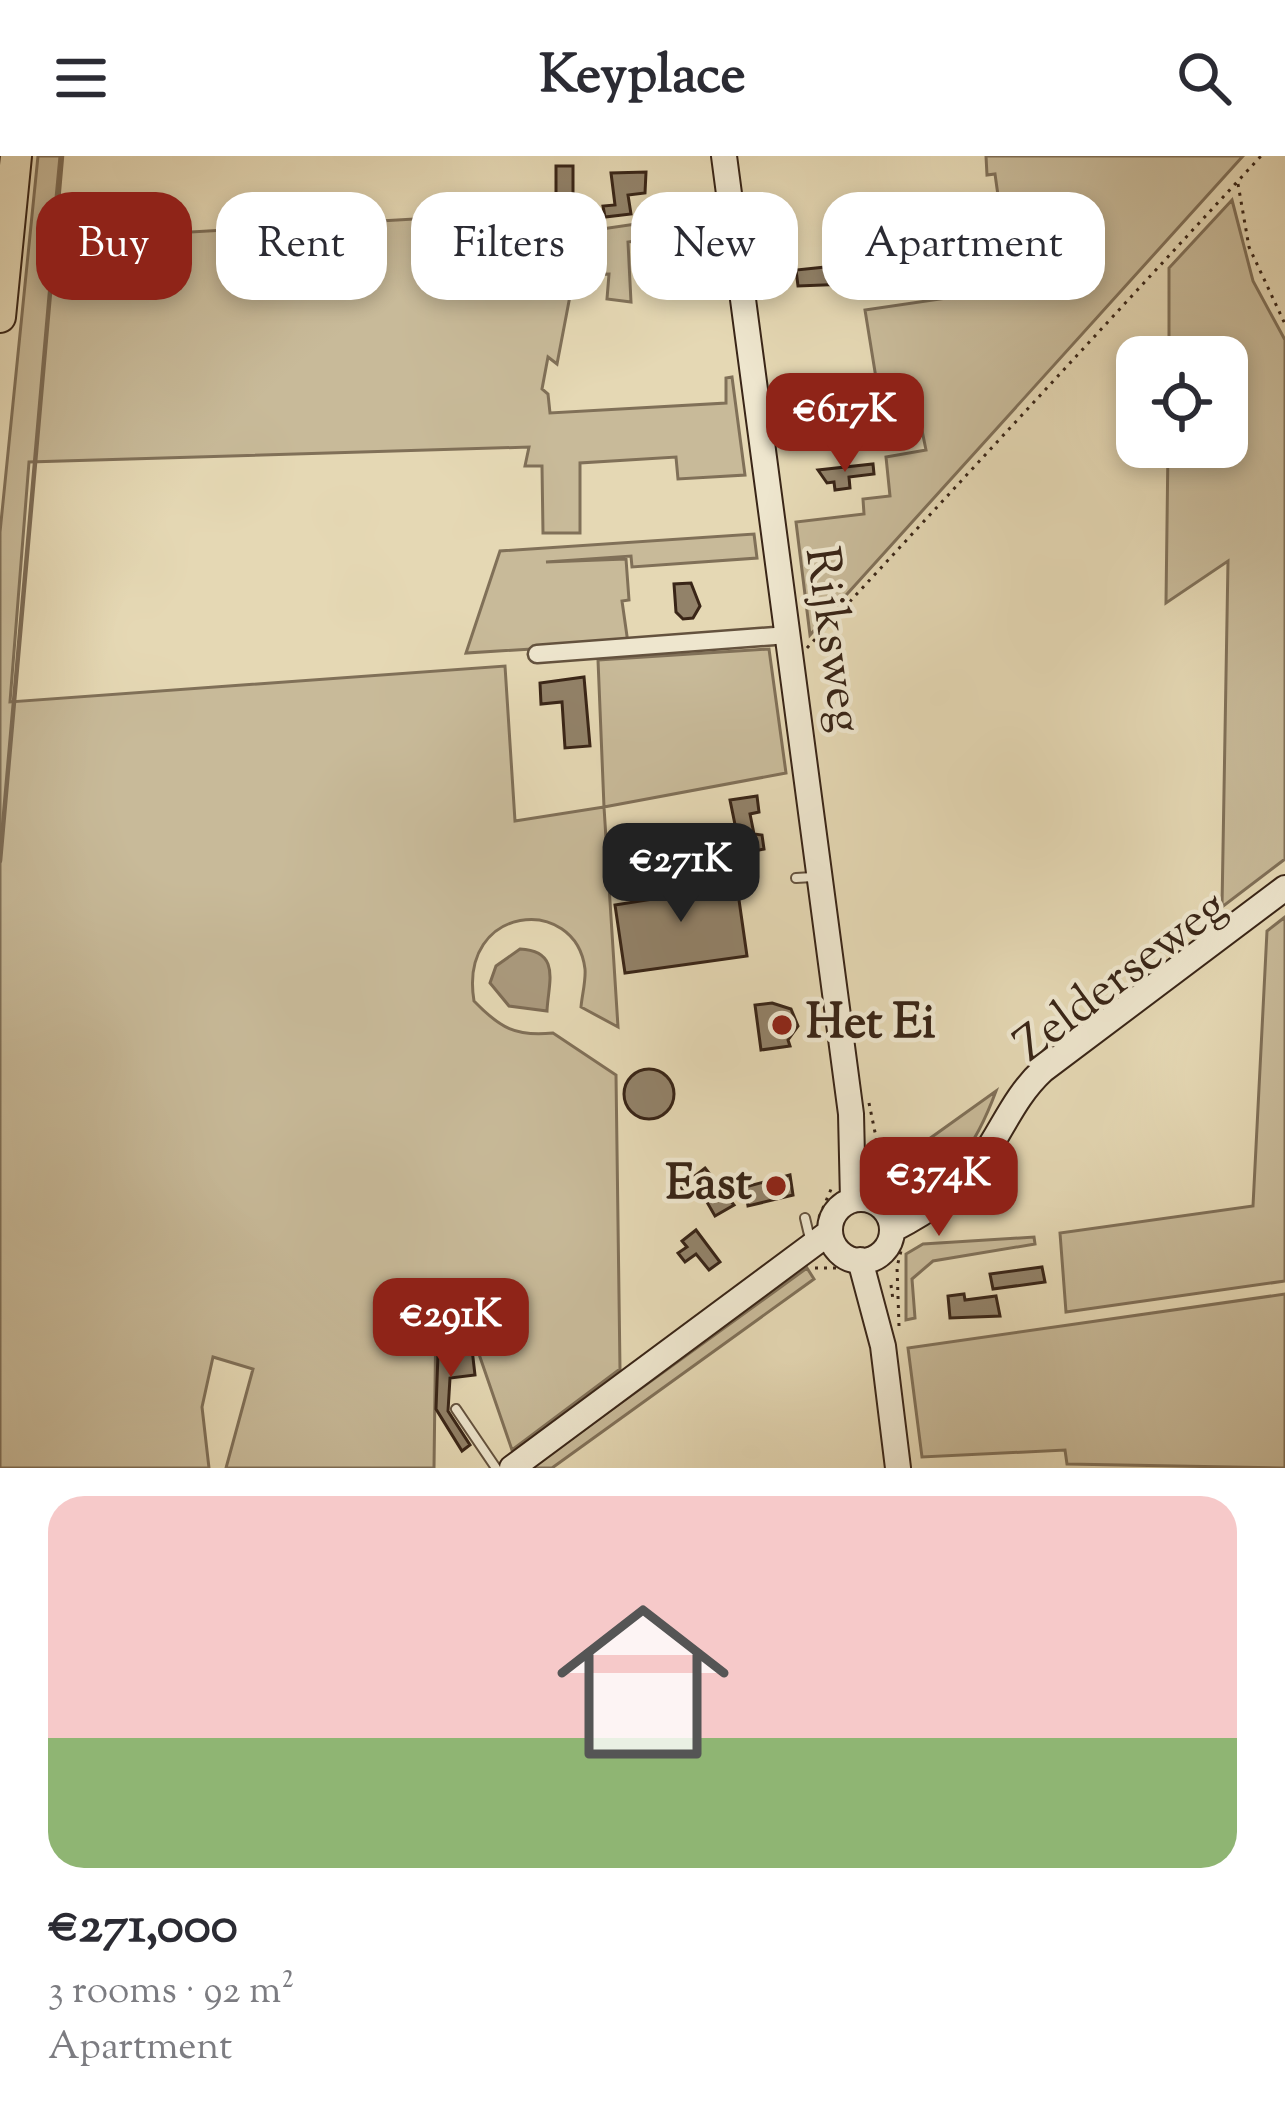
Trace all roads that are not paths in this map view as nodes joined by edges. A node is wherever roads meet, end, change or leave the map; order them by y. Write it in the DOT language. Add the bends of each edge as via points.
graph roads {
  1 [pos="16,156"];
  2 [pos="724,156"];
  3 [pos="0,316"];
  4 [pos="789,646"];
  5 [pos="536,653"];
  6 [pos="1285,888"];
  7 [pos="875,1210"];
  8 [pos="805,1218"];
  9 [pos="843,1248"];
  10 [pos="456,1409"];
  11 [pos="496,1468"];
  12 [pos="512,1468"];
  13 [pos="898,1468"];
  1 -- 3 [label="highway"];
  2 -- 4 [label="main road, Rijksweg"];
  4 -- 5 [label="street"];
  4 -- 7 [label="main road, Rijksweg" via="808,877 853,1136"];
  6 -- 7 [label="main road, Zelderseweg" via="1043,1070 1012,1105 984,1157 946,1195"];
  7 -- 9 [label="main road"];
  7 -- 9 [label="main road" via="833,1216"];
  8 -- 9 [label="lane"];
  9 -- 12 [label="main road" via="780,1273"];
  9 -- 13 [label="main road" via="879,1328"];
  10 -- 11 [label="lane"];
}
